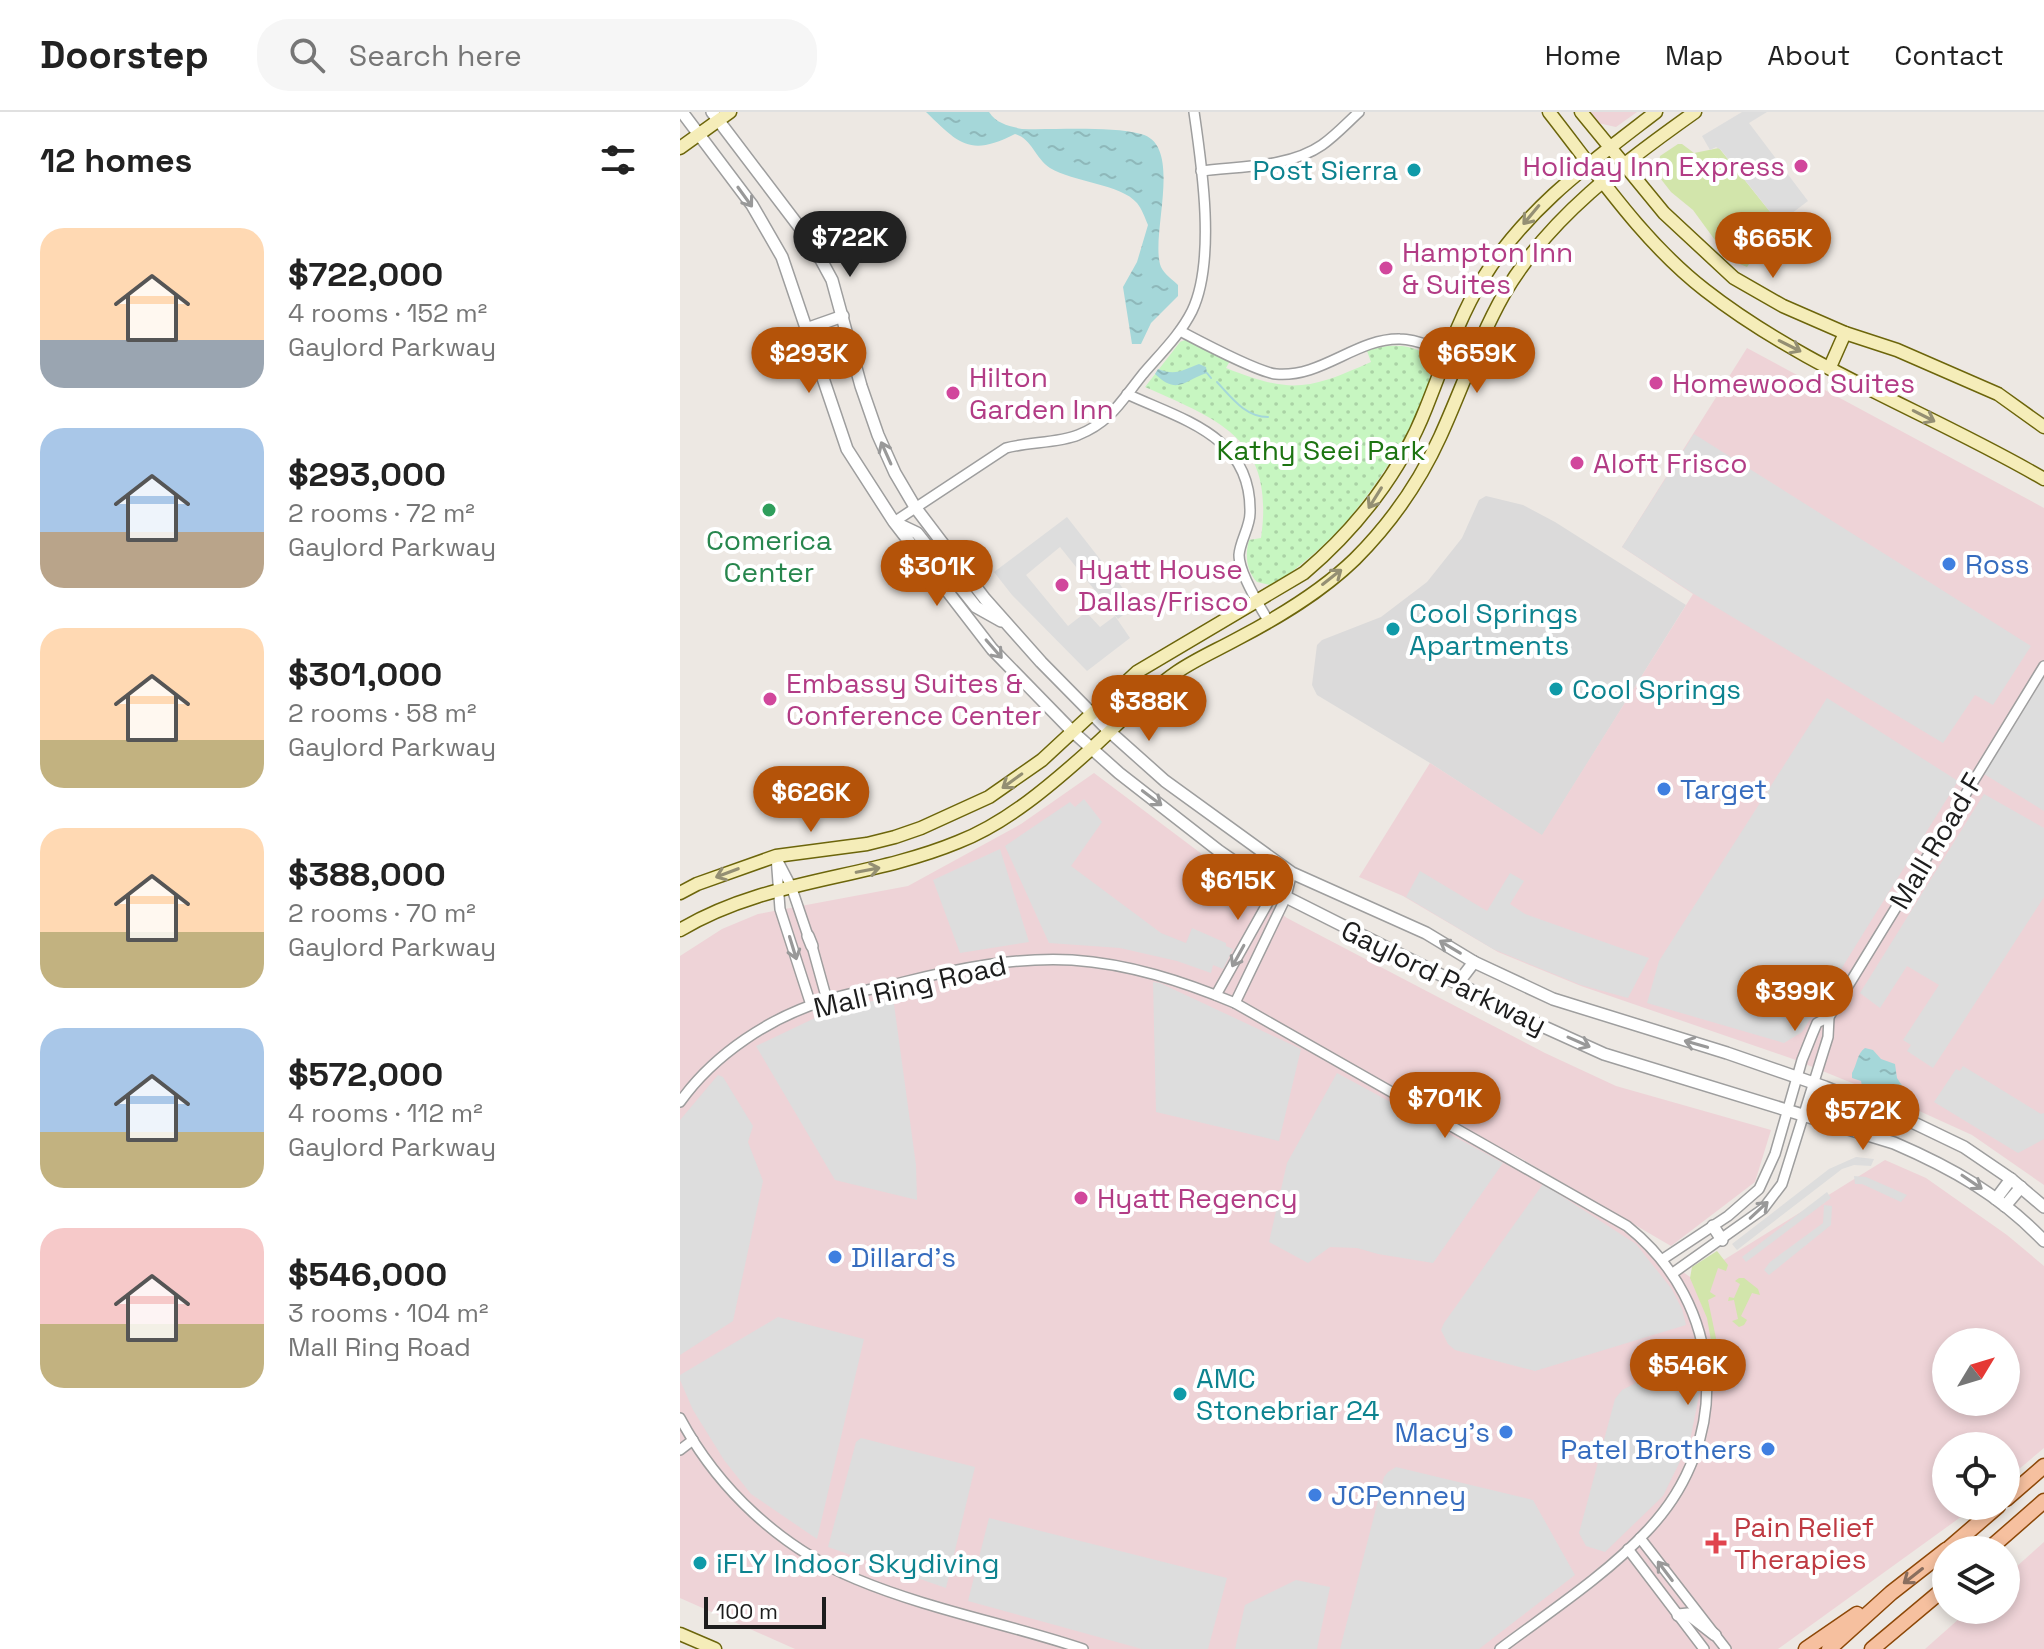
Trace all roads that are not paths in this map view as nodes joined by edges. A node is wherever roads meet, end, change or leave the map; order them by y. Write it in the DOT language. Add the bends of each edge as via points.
graph roads {
  1 [pos="682,112"];
  2 [pos="730,112"];
  3 [pos="1194,112"];
  4 [pos="1359,112"];
  5 [pos="1549,112"];
  6 [pos="1581,112"];
  7 [pos="1656,112"];
  8 [pos="1695,112"];
  9 [pos="715,116"];
  10 [pos="699,135"];
  11 [pos="680,148"];
  12 [pos="1610,148"];
  13 [pos="1589,163"];
  14 [pos="1624,166"];
  15 [pos="1201,171"];
  16 [pos="1604,182"];
  17 [pos="843,316"];
  18 [pos="806,329"];
  19 [pos="1180,331"];
  20 [pos="1845,333"];
  21 [pos="1448,353"];
  22 [pos="1470,363"];
  23 [pos="1830,367"];
  24 [pos="1127,394"];
  25 [pos="2044,427"];
  26 [pos="2044,479"];
  27 [pos="915,507"];
  28 [pos="894,522"];
  29 [pos="1257,601"];
  30 [pos="1269,622"];
  31 [pos="1009,626"];
  32 [pos="2044,666"];
  33 [pos="1090,713"];
  34 [pos="1072,731"];
  35 [pos="1109,731"];
  36 [pos="1091,749"];
  37 [pos="776,856"];
  38 [pos="1292,873"];
  39 [pos="785,887"];
  40 [pos="1275,890"];
  41 [pos="680,893"];
  42 [pos="1286,897"];
  43 [pos="680,930"];
  44 [pos="1474,962"];
  45 [pos="1458,983"];
  46 [pos="1216,995"];
  47 [pos="827,1000"];
  48 [pos="1235,1003"];
  49 [pos="811,1005"];
  50 [pos="1829,1017"];
  51 [pos="1797,1077"];
  52 [pos="1812,1083"];
  53 [pos="680,1102"];
  54 [pos="1788,1109"];
  55 [pos="1804,1115"];
  56 [pos="2016,1183"];
  57 [pos="2000,1202"];
  58 [pos="2044,1207"];
  59 [pos="1713,1226"];
  60 [pos="1722,1240"];
  61 [pos="2044,1241"];
  62 [pos="1663,1259"];
  63 [pos="1673,1273"];
  64 [pos="681,1423"];
  65 [pos="693,1440"];
  66 [pos="680,1450"];
  67 [pos="2044,1466"];
  68 [pos="2020,1487"];
  69 [pos="2044,1501"];
  70 [pos="1981,1520"];
  71 [pos="1963,1536"];
  72 [pos="2004,1536"];
  73 [pos="1640,1538"];
  74 [pos="1628,1549"];
  75 [pos="1932,1561"];
  76 [pos="1891,1593"];
  77 [pos="1932,1599"];
  78 [pos="1678,1615"];
  79 [pos="680,1634"];
  80 [pos="1715,1635"];
  81 [pos="1066,1646"];
  82 [pos="715,1649"];
  83 [pos="1083,1649"];
  84 [pos="1500,1649"];
  85 [pos="1704,1649"];
  86 [pos="1726,1649"];
  87 [pos="1806,1649"];
  88 [pos="1829,1649"];
  89 [pos="1875,1649"];
  1 -- 10 [label="street, Gaylord Parkway"];
  2 -- 9 [label="main road"];
  3 -- 15 [label="street"];
  4 -- 15 [label="street" via="1307,153 1273,163"];
  5 -- 13 [label="main road"];
  6 -- 12 [label="main road"];
  7 -- 12 [label="main road"];
  8 -- 14 [label="main road"];
  9 -- 10 [label="main road"];
  9 -- 17 [label="street, Gaylord Parkway" via="813,245"];
  10 -- 11 [label="main road"];
  10 -- 18 [label="street, Gaylord Parkway, one-way" via="752,205 782,257"];
  12 -- 13 [label="main road"];
  12 -- 14 [label="main road"];
  13 -- 16 [label="main road"];
  13 -- 21 [label="main road, one-way" via="1540,205 1481,280"];
  14 -- 16 [label="main road"];
  14 -- 20 [label="main road" via="1680,231 1734,278"];
  15 -- 19 [label="street" via="1205,250 1200,290"];
  16 -- 22 [label="main road" via="1560,219 1532,252"];
  16 -- 23 [label="main road, one-way" via="1652,241 1703,288 1774,338"];
  17 -- 18 [label="street"];
  27 -- 17 [label="street, Gaylord Parkway, one-way" via="878,435"];
  18 -- 28 [label="street, Gaylord Parkway" via="847,449"];
  19 -- 21 [label="street" via="1275,374 1313,370 1388,340 1404,339"];
  19 -- 24 [label="street"];
  20 -- 23 [label="main road"];
  20 -- 25 [label="main road" via="1998,394"];
  21 -- 22 [label="street"];
  21 -- 29 [label="main road, one-way" via="1406,448 1367,510 1316,562"];
  30 -- 22 [label="main road, one-way" via="1353,561 1394,516 1433,452"];
  23 -- 26 [label="main road, one-way"];
  24 -- 27 [label="street" via="1109,417 1076,436 1006,448"];
  24 -- 29 [label="street" via="1178,414 1233,452 1248,487 1251,516 1239,557"];
  27 -- 28 [label="street"];
  27 -- 31 [label="street, Gaylord Parkway"];
  28 -- 31 [label="street" via="917,533 976,607"];
  28 -- 34 [label="street, Gaylord Parkway, one-way" via="992,649"];
  29 -- 30 [label="street"];
  29 -- 33 [label="main road" via="1137,672"];
  30 -- 35 [label="main road" via="1179,671"];
  31 -- 33 [label="street, Gaylord Parkway"];
  32 -- 50 [label="street, Mall Road F"];
  33 -- 34 [label="main road"];
  33 -- 35 [label="street, Gaylord Parkway"];
  34 -- 36 [label="street, Gaylord Parkway"];
  34 -- 37 [label="main road, one-way" via="1042,760 989,797 921,828 867,844"];
  35 -- 36 [label="main road"];
  35 -- 38 [label="street, Gaylord Parkway" via="1165,781"];
  39 -- 36 [label="main road, one-way" via="895,864 963,840 1013,812"];
  36 -- 40 [label="street, Gaylord Parkway, one-way"];
  37 -- 39 [label="street"];
  37 -- 41 [label="main road, one-way"];
  38 -- 40 [label="street"];
  38 -- 42 [label="street"];
  44 -- 38 [label="street, Gaylord Parkway, one-way" via="1426,933"];
  39 -- 43 [label="main road"];
  39 -- 47 [label="street" via="810,941"];
  39 -- 49 [label="street, one-way" via="780,909"];
  40 -- 42 [label="street, Gaylord Parkway"];
  40 -- 46 [label="street, one-way"];
  42 -- 45 [label="street, Gaylord Parkway"];
  42 -- 48 [label="street"];
  44 -- 45 [label="street"];
  51 -- 44 [label="street, Gaylord Parkway, one-way" via="1553,999"];
  45 -- 54 [label="street, Gaylord Parkway, one-way" via="1604,1054"];
  46 -- 47 [label="street, Mall Ring Road" via="1120,966 1039,959 964,968"];
  46 -- 48 [label="street, Mall Ring Road"];
  47 -- 49 [label="street, Mall Ring Road"];
  48 -- 62 [label="street, Mall Ring Road" via="1602,1210"];
  49 -- 53 [label="street, Mall Ring Road" via="744,1041"];
  50 -- 51 [label="street, Mall Road F" via="1817,1023"];
  50 -- 52 [label="street, Mall Road F" via="1828,1037"];
  51 -- 52 [label="street, Gaylord Parkway"];
  51 -- 54 [label="street, Mall Road F"];
  52 -- 55 [label="street, Mall Road F"];
  52 -- 56 [label="street, Gaylord Parkway" via="1947,1138"];
  54 -- 55 [label="street, Gaylord Parkway"];
  54 -- 59 [label="street, Mall Road F" via="1759,1189"];
  55 -- 57 [label="street, Gaylord Parkway, one-way" via="1929,1158"];
  60 -- 55 [label="street, Mall Road F, one-way" via="1763,1209 1782,1184"];
  56 -- 57 [label="street"];
  56 -- 58 [label="street, Gaylord Parkway"];
  57 -- 61 [label="street, Gaylord Parkway"];
  59 -- 60 [label="street"];
  59 -- 62 [label="street, Mall Road F"];
  60 -- 63 [label="street, Mall Road F"];
  62 -- 63 [label="street, Mall Ring Road"];
  63 -- 73 [label="street, Mall Ring Road" via="1699,1328 1705,1407 1687,1472"];
  64 -- 65 [label="street"];
  65 -- 66 [label="street"];
  65 -- 81 [label="street" via="751,1511 835,1569"];
  67 -- 68 [label="main road"];
  69 -- 72 [label="main road"];
  70 -- 71 [label="main road"];
  73 -- 74 [label="street, Mall Ring Road"];
  80 -- 73 [label="street, one-way"];
  74 -- 78 [label="street"];
  74 -- 84 [label="street, Mall Ring Road"];
  75 -- 76 [label="main road, one-way"];
  76 -- 87 [label="main road"];
  76 -- 88 [label="main road"];
  77 -- 89 [label="main road"];
  78 -- 80 [label="street" via="1688,1614"];
  78 -- 85 [label="street"];
  79 -- 82 [label="main road"];
  80 -- 86 [label="street"];
  81 -- 83 [label="street"];
}
